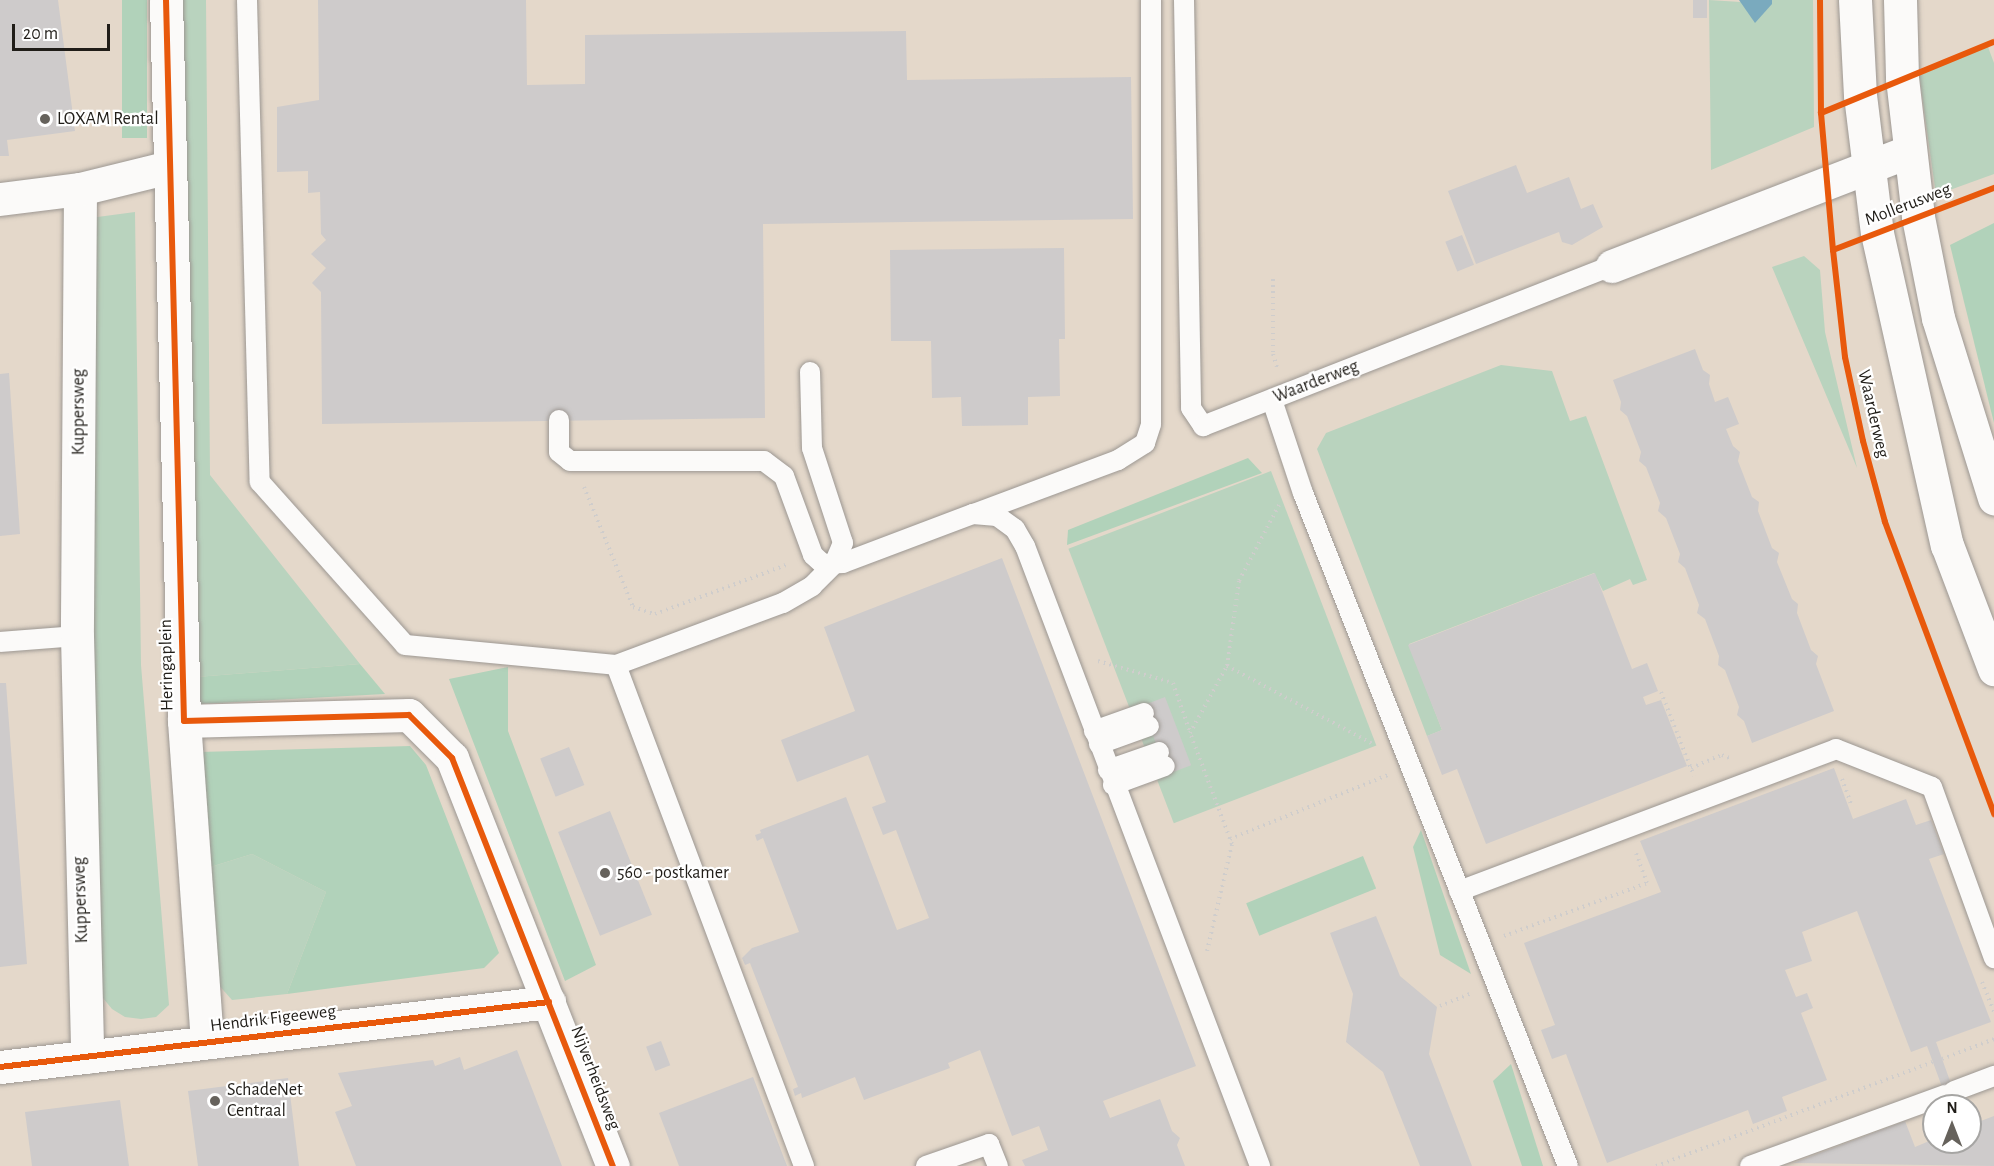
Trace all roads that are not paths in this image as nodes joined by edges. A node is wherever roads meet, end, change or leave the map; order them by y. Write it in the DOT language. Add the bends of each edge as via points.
graph roads {
  1 [pos="166,0"];
  2 [pos="247,0"];
  3 [pos="1150,0"];
  4 [pos="1184,0"];
  5 [pos="1855,0"];
  6 [pos="1900,0"];
  7 [pos="1908,152"];
  8 [pos="169,167"];
  9 [pos="1869,167"];
  10 [pos="80,189"];
  11 [pos="0,199"];
  12 [pos="1612,266"];
  13 [pos="810,372"];
  14 [pos="1272,400"];
  15 [pos="559,420"];
  16 [pos="1994,498"];
  17 [pos="973,514"];
  18 [pos="834,564"];
  19 [pos="77,636"];
  20 [pos="0,642"];
  21 [pos="616,665"];
  22 [pos="1994,669"];
  23 [pos="184,721"];
  24 [pos="1154,739"];
  25 [pos="1103,758"];
  26 [pos="1460,891"];
  27 [pos="1994,958"];
  28 [pos="549,1002"];
  29 [pos="207,1042"];
  30 [pos="87,1057"];
  31 [pos="0,1067"];
  32 [pos="1994,1076"];
  33 [pos="613,1166"];
  34 [pos="804,1166"];
  35 [pos="926,1166"];
  36 [pos="998,1166"];
  37 [pos="1260,1166"];
  38 [pos="1568,1166"];
  39 [pos="1750,1166"];
  1 -- 8 [label="street, Heringaplein"];
  2 -- 21 [label="lane" via="260,482 405,645"];
  3 -- 17 [label="lane" via="1150,424 1145,443 1118,460"];
  4 -- 14 [label="lane, Waarderweg" via="1191,408 1203,426"];
  5 -- 9 [label="street"];
  6 -- 7 [label="street"];
  7 -- 9 [label="street, Waarderweg"];
  7 -- 16 [label="street" via="1938,318"];
  8 -- 10 [label="street"];
  8 -- 23 [label="street, Heringaplein"];
  9 -- 12 [label="street, Waarderweg"];
  9 -- 22 [label="street" via="1879,244 1947,544"];
  10 -- 11 [label="street"];
  10 -- 19 [label="street, Kuppersweg"];
  12 -- 14 [label="lane, Waarderweg"];
  13 -- 18 [label="lane" via="812,448 843,543"];
  14 -- 26 [label="lane" via="1303,493"];
  15 -- 18 [label="lane" via="559,452 570,460 764,460 784,476 813,555 823,564"];
  17 -- 18 [label="lane"];
  17 -- 25 [label="lane" via="997,516 1015,529 1025,546"];
  18 -- 21 [label="lane" via="812,586 783,603"];
  19 -- 20 [label="lane"];
  19 -- 30 [label="street, Kuppersweg"];
  21 -- 34 [label="lane"];
  23 -- 28 [label="street, Heringaplein" via="409,715 452,758"];
  23 -- 29 [label="street, Heringaplein"];
  24 -- 25 [label="lane"];
  24 -- 25 [label="lane"];
  24 -- 25 [label="lane"];
  25 -- 37 [label="lane"];
  26 -- 27 [label="lane" via="1836,749 1932,787"];
  26 -- 38 [label="lane"];
  28 -- 29 [label="street, Hendrik Figeeweg"];
  28 -- 33 [label="street, Nijverheidsweg"];
  29 -- 30 [label="street, Hendrik Figeeweg"];
  30 -- 31 [label="street, Hendrik Figeeweg"];
  32 -- 39 [label="lane"];
  35 -- 36 [label="lane" via="989,1144"];
}
